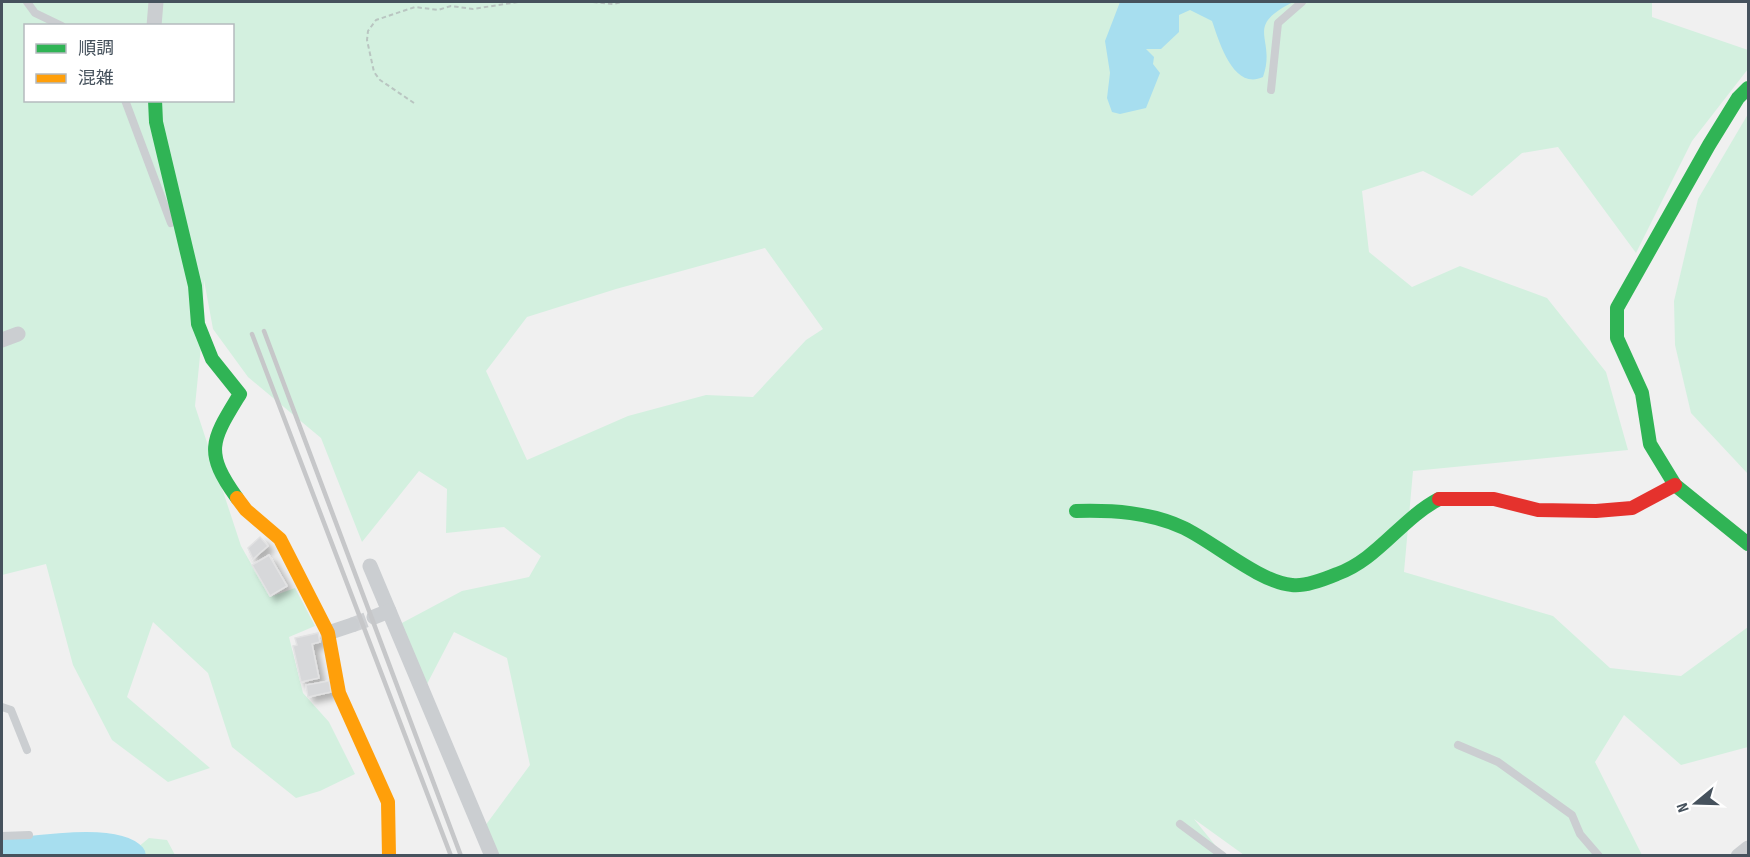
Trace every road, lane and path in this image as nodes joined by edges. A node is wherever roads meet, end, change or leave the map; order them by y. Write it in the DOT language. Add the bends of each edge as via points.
graph roads {
  1 [pos="27,2"];
  2 [pos="156,2"];
  3 [pos="518,2"];
  4 [pos="593,2"];
  5 [pos="622,2"];
  6 [pos="1302,2"];
  7 [pos="58,24"];
  8 [pos="154,24"];
  9 [pos="1749,88"];
  10 [pos="1271,90"];
  11 [pos="126,102"];
  12 [pos="155,102"];
  13 [pos="414,103"];
  14 [pos="195,286"];
  15 [pos="18,334"];
  16 [pos="2,340"];
  17 [pos="1675,485"];
  18 [pos="1076,511"];
  19 [pos="1749,544"];
  20 [pos="370,566"];
  21 [pos="352,625"];
  22 [pos="328,633"];
  23 [pos="2,707"];
  24 [pos="1458,745"];
  25 [pos="27,750"];
  26 [pos="1180,824"];
  27 [pos="29,835"];
  28 [pos="2,836"];
  29 [pos="1749,848"];
  30 [pos="389,855"];
  31 [pos="492,855"];
  32 [pos="1223,855"];
  33 [pos="1599,855"];
  34 [pos="1738,855"];
  1 -- 7 [label="lane" via="35,13"];
  2 -- 8 [label="street"];
  3 -- 13 [label="path" via="473,9 415,7 376,20 367,40 374,72"];
  4 -- 5 [label="path"];
  6 -- 10 [label="lane" via="1278,23"];
  9 -- 17 [label="street" via="1738,98 1709,145 1617,308 1617,338 1642,393 1650,444"];
  11 -- 14 [label="lane"];
  12 -- 14 [label="street" via="156,122"];
  14 -- 22 [label="street" via="202,336 212,359 240,394 216,433 214,455 225,481 246,510 280,539"];
  15 -- 16 [label="street"];
  17 -- 18 [label="street" via="1632,508 1596,511 1538,510 1494,499 1439,499 1419,510 1362,561 1338,574 1295,586 1275,582 1182,527 1120,510"];
  17 -- 19 [label="street"];
  20 -- 31 [label="street" via="382,614"];
  21 -- 22 [label="street"];
  22 -- 30 [label="street" via="339,693 388,801"];
  23 -- 25 [label="lane" via="11,710"];
  24 -- 33 [label="lane" via="1498,762 1572,815 1580,834"];
  26 -- 32 [label="lane"];
  27 -- 28 [label="lane"];
  29 -- 34 [label="street"];
}
